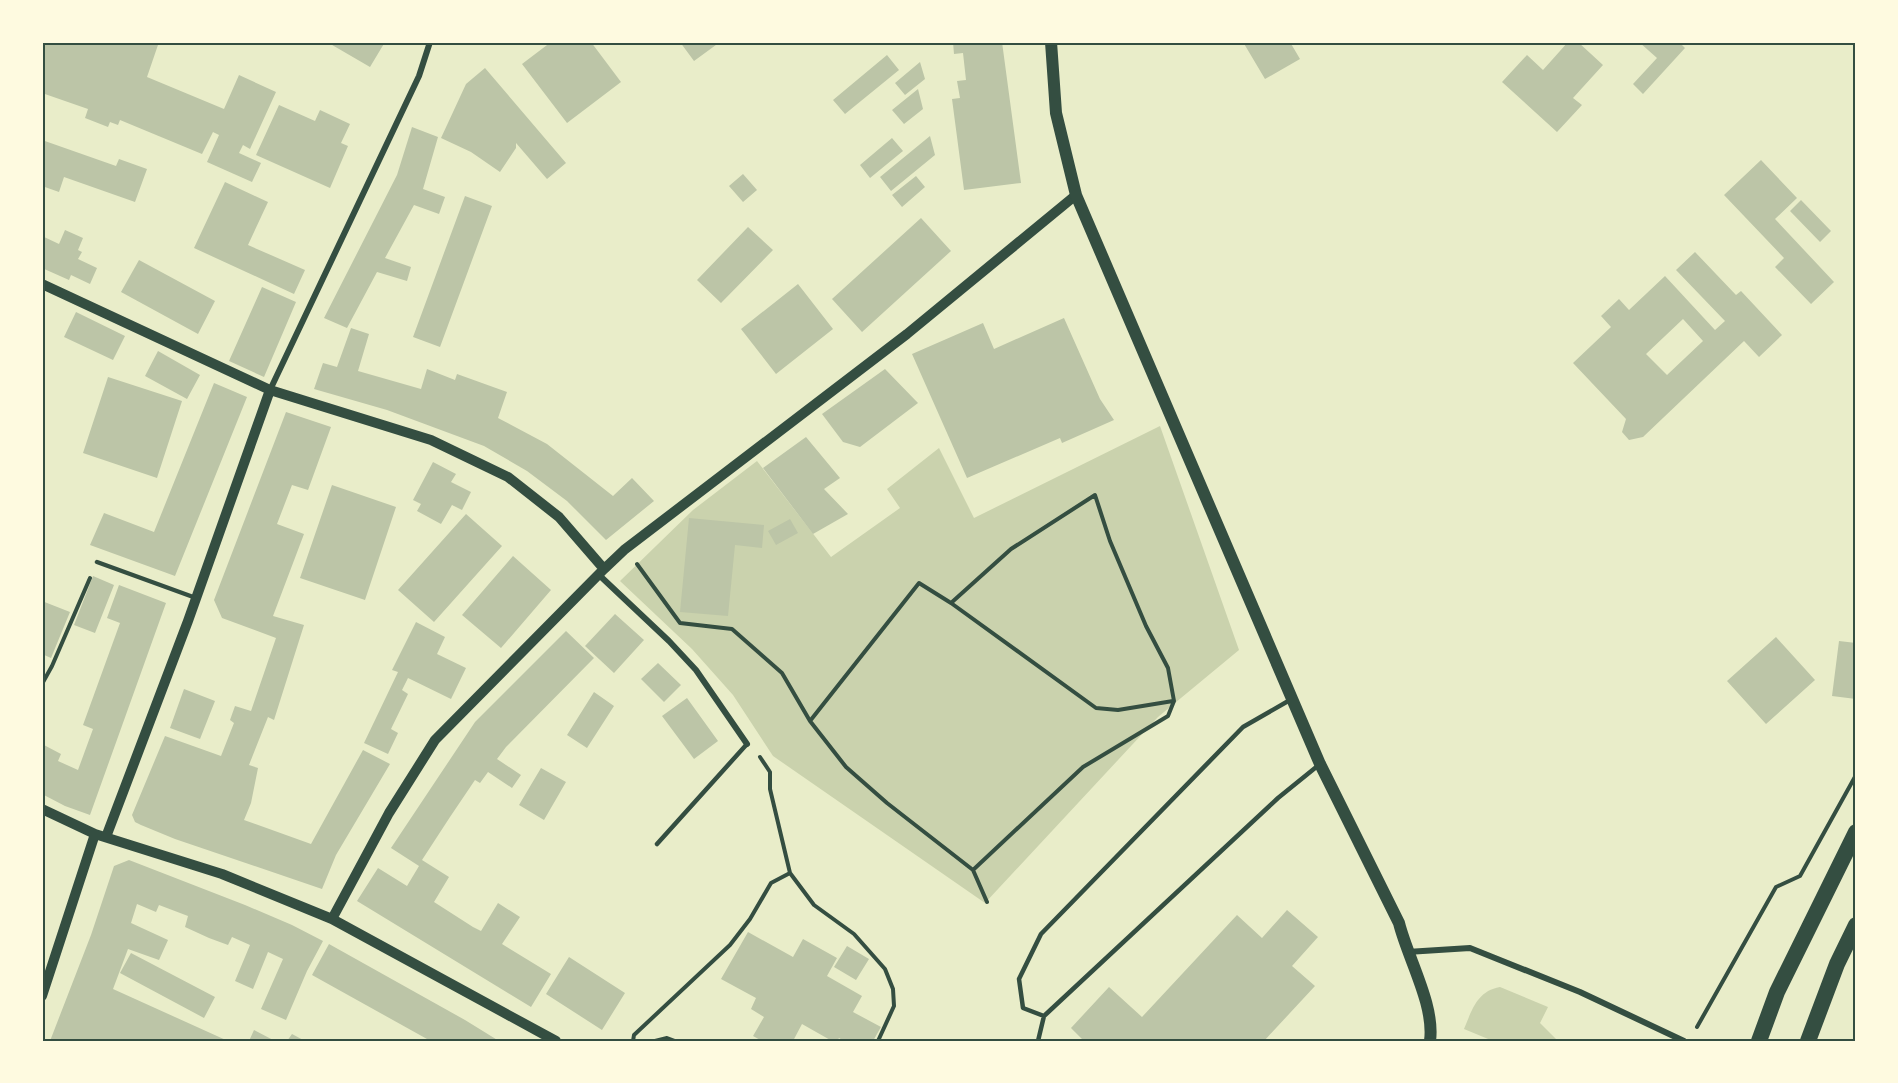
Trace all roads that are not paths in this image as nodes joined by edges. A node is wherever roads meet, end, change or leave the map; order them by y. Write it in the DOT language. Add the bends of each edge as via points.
graph roads {
  1 [pos="430,42"];
  2 [pos="1051,42"];
  3 [pos="1076,195"];
  4 [pos="42,284"];
  5 [pos="270,390"];
  6 [pos="97,561"];
  7 [pos="601,572"];
  8 [pos="196,598"];
  9 [pos="1293,699"];
  10 [pos="747,744"];
  11 [pos="1320,764"];
  12 [pos="42,809"];
  13 [pos="1856,832"];
  14 [pos="100,835"];
  15 [pos="657,844"];
  16 [pos="332,919"];
  17 [pos="1856,925"];
  18 [pos="1407,952"];
  19 [pos="42,996"];
  20 [pos="1044,1016"];
  21 [pos="556,1041"];
  22 [pos="1038,1041"];
  23 [pos="1430,1041"];
  24 [pos="1684,1041"];
  25 [pos="1759,1041"];
  26 [pos="1808,1041"];
  1 -- 5 [label="street" via="418,76"];
  2 -- 3 [label="main road" via="1056,113"];
  3 -- 7 [label="street" via="907,334 624,550"];
  3 -- 9 [label="main road"];
  4 -- 5 [label="street"];
  5 -- 7 [label="street" via="431,440 508,477 559,517"];
  5 -- 8 [label="street"];
  6 -- 8 [label="lane"];
  7 -- 10 [label="street" via="696,670"];
  7 -- 16 [label="street" via="435,740 389,813"];
  8 -- 14 [label="street"];
  9 -- 11 [label="main road"];
  9 -- 20 [label="lane" via="1244,727 1041,934 1019,979 1023,1008"];
  10 -- 15 [label="lane"];
  11 -- 18 [label="main road" via="1399,923"];
  11 -- 20 [label="lane" via="1278,798"];
  12 -- 14 [label="street"];
  13 -- 25 [label="highway" via="1777,992"];
  14 -- 16 [label="street" via="222,874"];
  14 -- 19 [label="street"];
  16 -- 21 [label="street"];
  17 -- 26 [label="highway"];
  18 -- 23 [label="main road" via="1428,1007"];
  18 -- 24 [label="street" via="1470,948 1580,992"];
  20 -- 22 [label="lane"];
}
